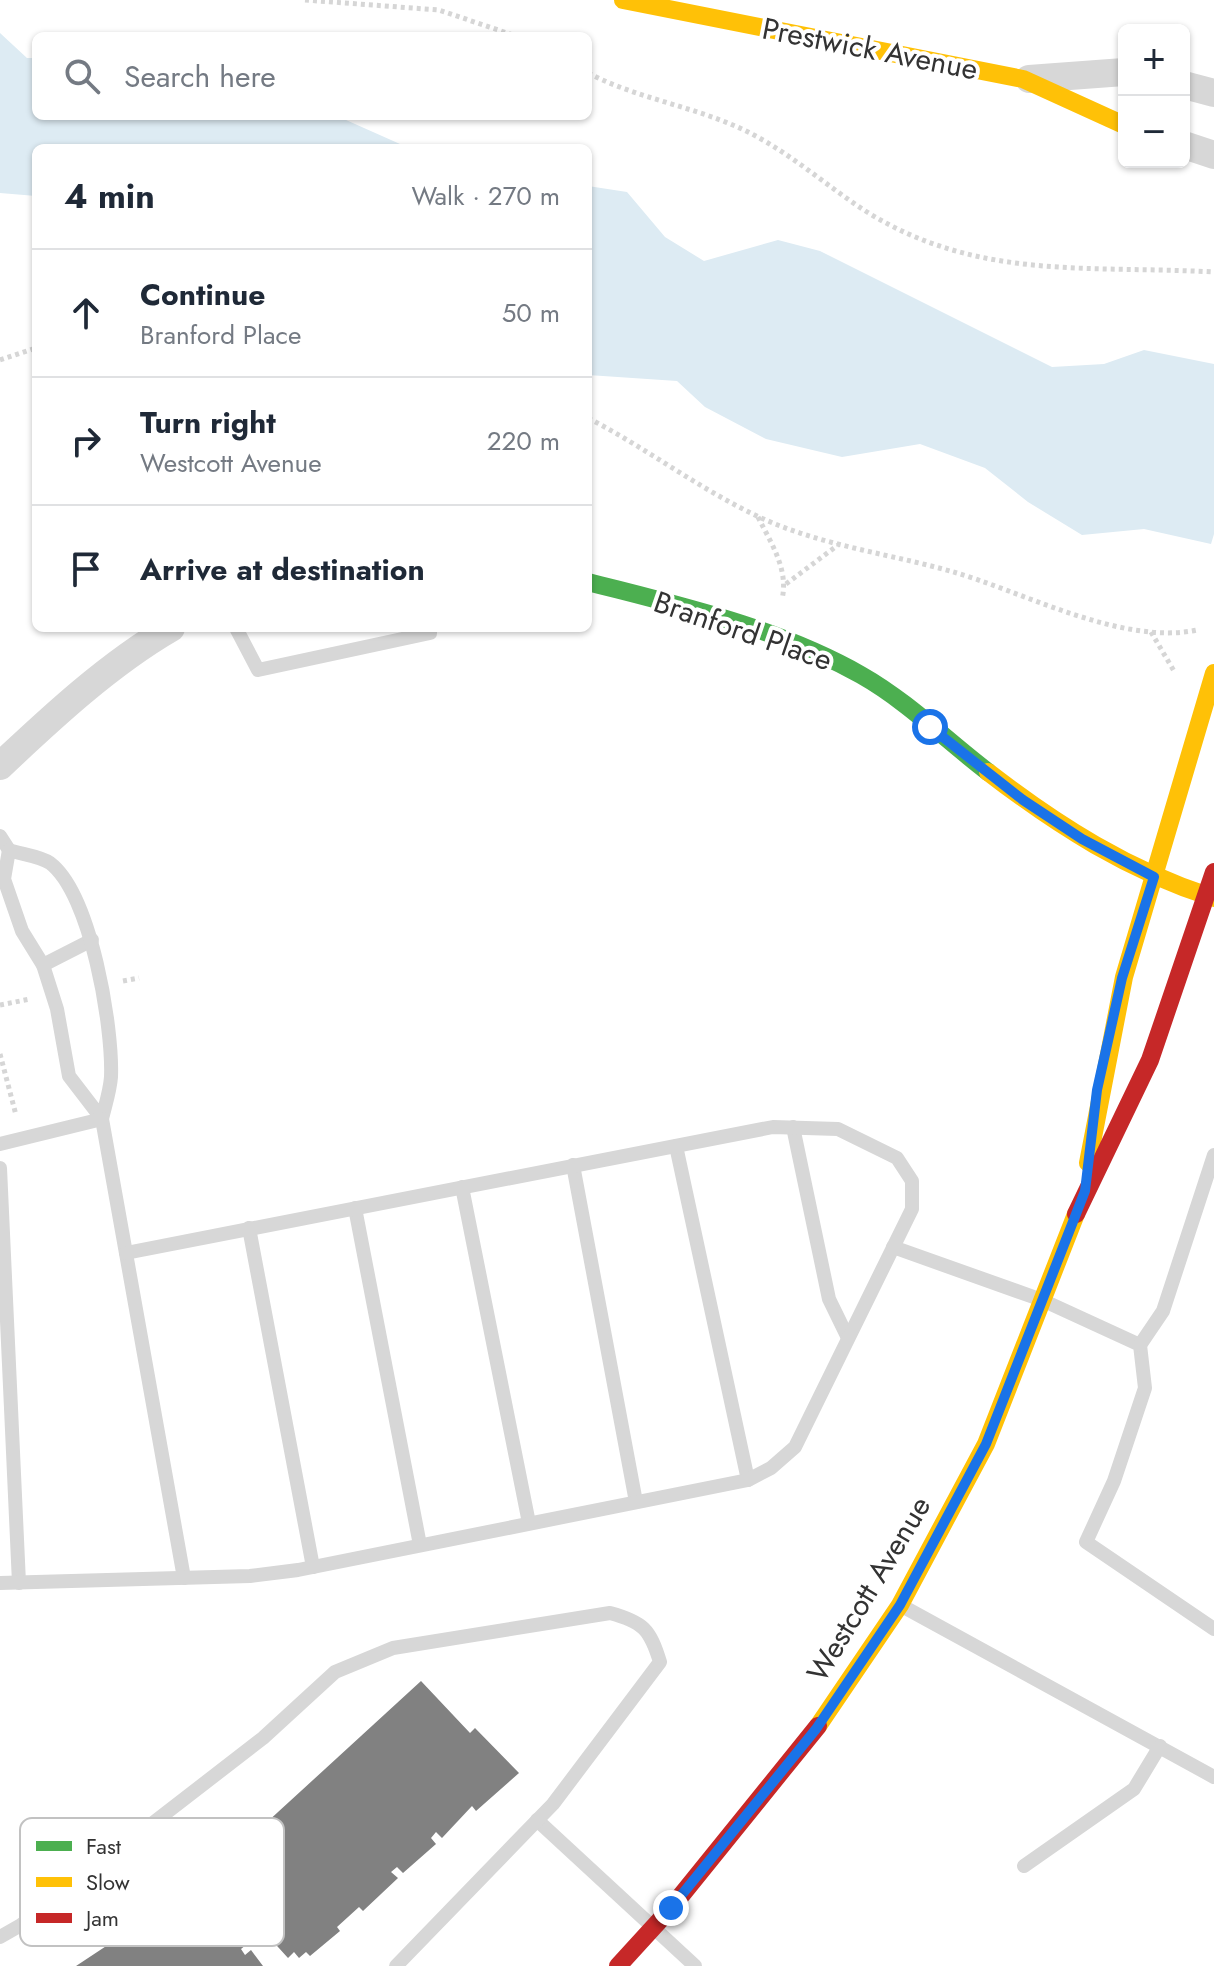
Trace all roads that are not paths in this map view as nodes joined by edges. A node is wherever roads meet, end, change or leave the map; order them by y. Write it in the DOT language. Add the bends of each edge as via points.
graph roads {
  1 [pos="623,0"];
  2 [pos="1118,72"];
  3 [pos="1023,79"];
  4 [pos="1190,87"];
  5 [pos="1214,93"];
  6 [pos="1118,122"];
  7 [pos="1190,147"];
  8 [pos="1214,155"];
  9 [pos="592,583"];
  10 [pos="164,632"];
  11 [pos="238,632"];
  12 [pos="430,632"];
  13 [pos="1214,673"];
  14 [pos="0,766"];
  15 [pos="0,836"];
  16 [pos="9,850"];
  17 [pos="1214,872"];
  18 [pos="1154,877"];
  19 [pos="1211,897"];
  20 [pos="92,940"];
  21 [pos="43,965"];
  22 [pos="102,1119"];
  23 [pos="793,1127"];
  24 [pos="0,1144"];
  25 [pos="676,1146"];
  26 [pos="1214,1155"];
  27 [pos="573,1165"];
  28 [pos="0,1168"];
  29 [pos="462,1187"];
  30 [pos="1085,1191"];
  31 [pos="355,1208"];
  32 [pos="249,1228"];
  33 [pos="893,1247"];
  34 [pos="126,1253"];
  35 [pos="1042,1300"];
  36 [pos="848,1338"];
  37 [pos="1140,1345"];
  38 [pos="748,1480"];
  39 [pos="636,1502"];
  40 [pos="529,1523"];
  41 [pos="420,1545"];
  42 [pos="313,1567"];
  43 [pos="184,1578"];
  44 [pos="0,1583"];
  45 [pos="19,1583"];
  46 [pos="900,1605"];
  47 [pos="1214,1629"];
  48 [pos="1160,1746"];
  49 [pos="1214,1777"];
  50 [pos="159,1818"];
  51 [pos="537,1820"];
  52 [pos="1024,1866"];
  53 [pos="20,1926"];
  54 [pos="654,1926"];
  55 [pos="0,1937"];
  56 [pos="396,1966"];
  57 [pos="618,1966"];
  58 [pos="695,1966"];
  1 -- 3 [label="street, Prestwick Avenue"];
  2 -- 3 [label="street, Prestwick Avenue"];
  3 -- 6 [label="street, Prestwick Avenue"];
  4 -- 5 [label="street"];
  7 -- 8 [label="street"];
  9 -- 18 [label="street, Branford Place" via="714,615 802,646 852,671 1023,800"];
  10 -- 14 [label="street" via="43,725"];
  11 -- 12 [label="lane" via="258,670"];
  13 -- 18 [label="street, Westcott Avenue"];
  15 -- 16 [label="lane"];
  16 -- 20 [label="lane" via="49,862 75,896"];
  16 -- 21 [label="lane" via="4,879 12,908"];
  17 -- 19 [label="street, Westcott Avenue"];
  18 -- 19 [label="street, Branford Place"];
  18 -- 30 [label="street, Westcott Avenue" via="1122,978 1100,1076"];
  19 -- 30 [label="street, Westcott Avenue" via="1150,1060"];
  20 -- 21 [label="lane"];
  20 -- 22 [label="lane" via="110,1045 111,1079"];
  21 -- 22 [label="lane" via="69,1076"];
  22 -- 24 [label="lane"];
  22 -- 34 [label="lane"];
  23 -- 25 [label="lane"];
  23 -- 33 [label="lane" via="838,1129 897,1158 912,1181 912,1209"];
  23 -- 36 [label="lane" via="829,1299"];
  25 -- 27 [label="lane"];
  25 -- 38 [label="lane"];
  26 -- 37 [label="lane" via="1163,1311"];
  27 -- 29 [label="lane"];
  27 -- 39 [label="lane"];
  28 -- 45 [label="lane"];
  29 -- 31 [label="lane"];
  29 -- 40 [label="lane"];
  30 -- 35 [label="street, Westcott Avenue"];
  31 -- 32 [label="lane"];
  31 -- 41 [label="lane"];
  32 -- 34 [label="lane"];
  32 -- 42 [label="lane"];
  33 -- 35 [label="lane"];
  33 -- 36 [label="lane"];
  34 -- 43 [label="lane"];
  35 -- 37 [label="lane"];
  35 -- 46 [label="street, Westcott Avenue" via="986,1444"];
  36 -- 38 [label="lane" via="795,1447"];
  37 -- 47 [label="lane" via="1145,1388 1114,1481 1086,1542"];
  38 -- 39 [label="lane"];
  39 -- 40 [label="lane"];
  40 -- 41 [label="lane"];
  41 -- 42 [label="lane"];
  42 -- 43 [label="lane"];
  43 -- 45 [label="lane"];
  44 -- 45 [label="lane"];
  46 -- 48 [label="lane"];
  46 -- 54 [label="street, Westcott Avenue" via="816,1729"];
  48 -- 49 [label="lane"];
  48 -- 52 [label="lane" via="1134,1789"];
  50 -- 51 [label="lane" via="263,1738 335,1672 393,1648 610,1613 638,1621 654,1641 660,1662"];
  51 -- 54 [label="lane"];
  51 -- 56 [label="lane"];
  53 -- 55 [label="lane"];
  54 -- 57 [label="street, Westcott Avenue"];
  54 -- 58 [label="lane"];
}
